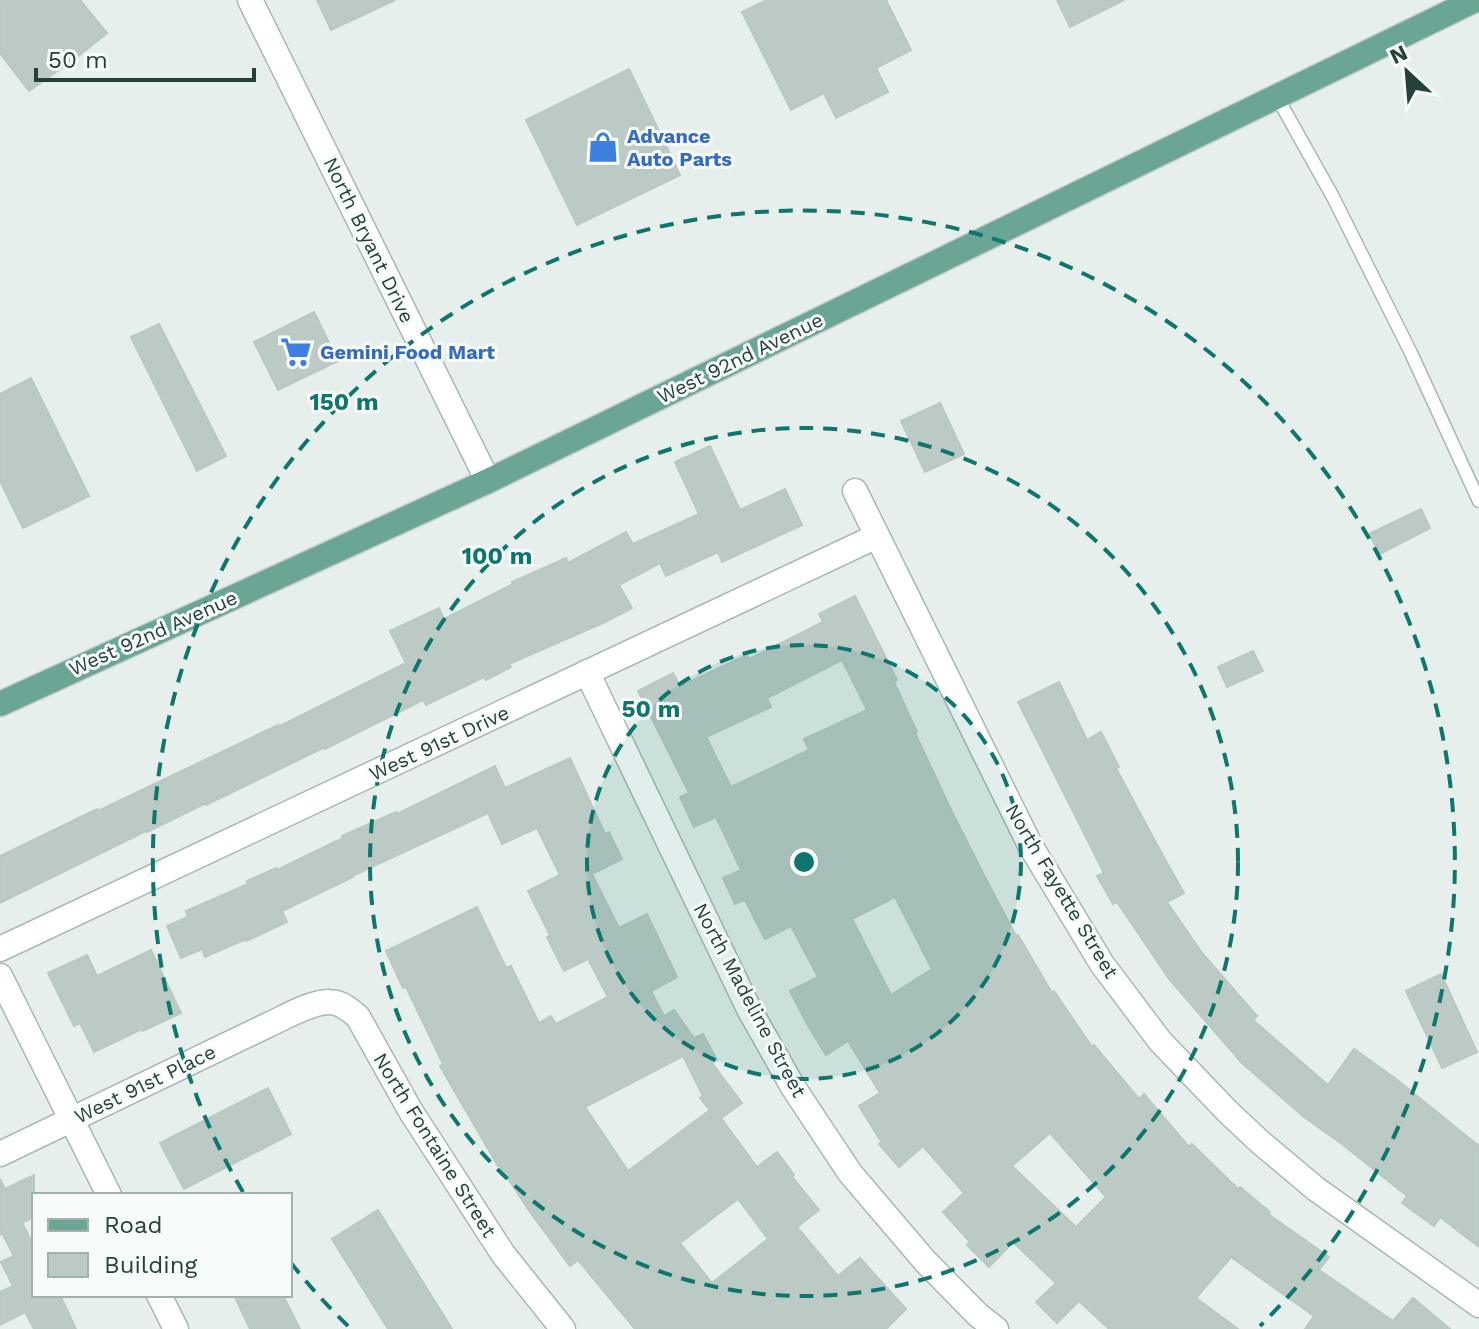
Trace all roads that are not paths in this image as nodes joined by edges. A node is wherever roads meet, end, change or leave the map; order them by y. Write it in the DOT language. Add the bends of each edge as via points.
graph roads {
  1 [pos="250,0"];
  2 [pos="1475,0"];
  3 [pos="1277,97"];
  4 [pos="488,481"];
  5 [pos="855,491"];
  6 [pos="1479,501"];
  7 [pos="877,536"];
  8 [pos="587,672"];
  9 [pos="0,704"];
  10 [pos="0,949"];
  11 [pos="0,976"];
  12 [pos="290,1015"];
  13 [pos="71,1119"];
  14 [pos="0,1154"];
  15 [pos="108,1193"];
  16 [pos="160,1297"];
  17 [pos="1479,1305"];
  18 [pos="176,1329"];
  19 [pos="563,1329"];
  20 [pos="996,1329"];
  1 -- 4 [label="street, North Bryant Drive"];
  2 -- 3 [label="main road, West 92nd Avenue"];
  3 -- 4 [label="main road, West 92nd Avenue"];
  3 -- 6 [label="lane" via="1333,197"];
  4 -- 9 [label="main road, West 92nd Avenue"];
  5 -- 7 [label="street, North Fayette Street"];
  7 -- 8 [label="street, West 91st Drive"];
  7 -- 17 [label="street, North Fayette Street" via="1030,845 1102,964 1160,1041 1271,1152"];
  8 -- 10 [label="street, West 91st Drive"];
  8 -- 20 [label="street, North Madeline Street" via="749,1009 793,1087 850,1173 925,1261"];
  11 -- 13 [label="street"];
  12 -- 13 [label="street, West 91st Place"];
  12 -- 19 [label="street, North Fontaine Street" via="330,1002 358,1017 410,1110 503,1254"];
  13 -- 14 [label="street, West 91st Place"];
  13 -- 15 [label="street"];
  16 -- 18 [label="street"];
}
